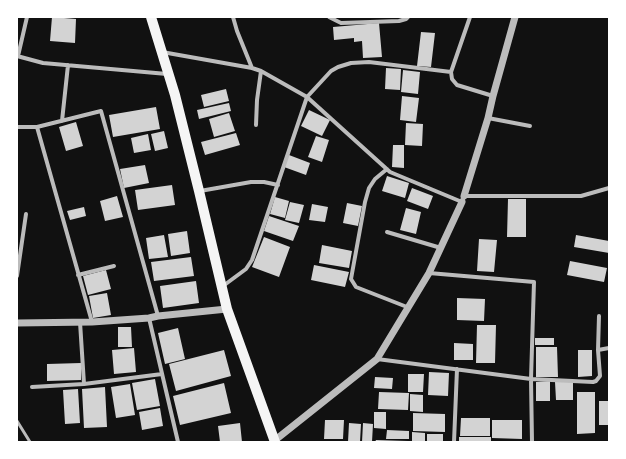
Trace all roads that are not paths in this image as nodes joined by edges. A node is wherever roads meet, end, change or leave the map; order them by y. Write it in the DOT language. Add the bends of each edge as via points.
graph roads {
  1 [pos="28,17"];
  2 [pos="151,17"];
  3 [pos="233,17"];
  4 [pos="329,17"];
  5 [pos="408,17"];
  6 [pos="470,17"];
  7 [pos="515,17"];
  8 [pos="162,52"];
  9 [pos="18,56"];
  10 [pos="68,65"];
  11 [pos="252,68"];
  12 [pos="261,71"];
  13 [pos="452,72"];
  14 [pos="168,74"];
  15 [pos="493,96"];
  16 [pos="307,97"];
  17 [pos="488,118"];
  18 [pos="62,120"];
  19 [pos="256,125"];
  20 [pos="530,126"];
  21 [pos="17,127"];
  22 [pos="37,127"];
  23 [pos="387,169"];
  24 [pos="278,185"];
  25 [pos="609,188"];
  26 [pos="199,191"];
  27 [pos="463,199"];
  28 [pos="26,214"];
  29 [pos="387,232"];
  30 [pos="441,248"];
  31 [pos="114,266"];
  32 [pos="429,273"];
  33 [pos="17,276"];
  34 [pos="78,276"];
  35 [pos="221,286"];
  36 [pos="407,307"];
  37 [pos="227,309"];
  38 [pos="158,316"];
  39 [pos="599,316"];
  40 [pos="149,318"];
  41 [pos="80,322"];
  42 [pos="92,322"];
  43 [pos="17,323"];
  44 [pos="609,348"];
  45 [pos="598,350"];
  46 [pos="376,359"];
  47 [pos="457,369"];
  48 [pos="162,374"];
  49 [pos="531,379"];
  50 [pos="84,384"];
  51 [pos="32,388"];
  52 [pos="17,421"];
  53 [pos="274,441"];
  54 [pos="30,442"];
  55 [pos="178,442"];
  56 [pos="454,442"];
  57 [pos="532,442"];
  1 -- 9 [label="street"];
  2 -- 8 [label="main road"];
  3 -- 11 [label="street"];
  4 -- 5 [label="street" via="341,23 399,21"];
  6 -- 13 [label="street"];
  7 -- 15 [label="street"];
  8 -- 11 [label="street"];
  8 -- 14 [label="main road"];
  9 -- 10 [label="street" via="44,63"];
  10 -- 14 [label="street"];
  10 -- 18 [label="street"];
  11 -- 12 [label="street"];
  12 -- 16 [label="street"];
  12 -- 19 [label="street"];
  13 -- 15 [label="street" via="452,79 457,85"];
  13 -- 16 [label="street" via="369,62 351,63 330,71"];
  14 -- 26 [label="main road"];
  15 -- 17 [label="street"];
  16 -- 23 [label="street"];
  16 -- 24 [label="street"];
  17 -- 20 [label="street"];
  17 -- 27 [label="street"];
  18 -- 22 [label="street"];
  18 -- 38 [label="street" via="101,111"];
  21 -- 22 [label="street"];
  22 -- 34 [label="street"];
  23 -- 27 [label="street"];
  23 -- 36 [label="street" via="369,188 351,279 356,287"];
  24 -- 26 [label="street" via="251,182"];
  24 -- 35 [label="street" via="252,260 246,269"];
  25 -- 27 [label="street" via="581,196"];
  26 -- 35 [label="main road"];
  27 -- 30 [label="street"];
  28 -- 33 [label="street"];
  29 -- 30 [label="street"];
  30 -- 32 [label="street"];
  31 -- 34 [label="street"];
  32 -- 36 [label="street"];
  32 -- 49 [label="street" via="534,282"];
  34 -- 42 [label="street"];
  35 -- 37 [label="main road"];
  36 -- 46 [label="street"];
  37 -- 38 [label="street"];
  37 -- 53 [label="main road"];
  38 -- 40 [label="street"];
  39 -- 45 [label="street"];
  40 -- 42 [label="street"];
  40 -- 48 [label="street"];
  41 -- 42 [label="street"];
  41 -- 43 [label="street"];
  41 -- 50 [label="street"];
  44 -- 45 [label="street"];
  45 -- 49 [label="street" via="600,376 596,381"];
  46 -- 47 [label="street"];
  46 -- 53 [label="street"];
  47 -- 49 [label="street"];
  47 -- 56 [label="street"];
  48 -- 50 [label="street"];
  48 -- 55 [label="street"];
  49 -- 57 [label="street"];
  50 -- 51 [label="street"];
  52 -- 54 [label="lane"];
}
